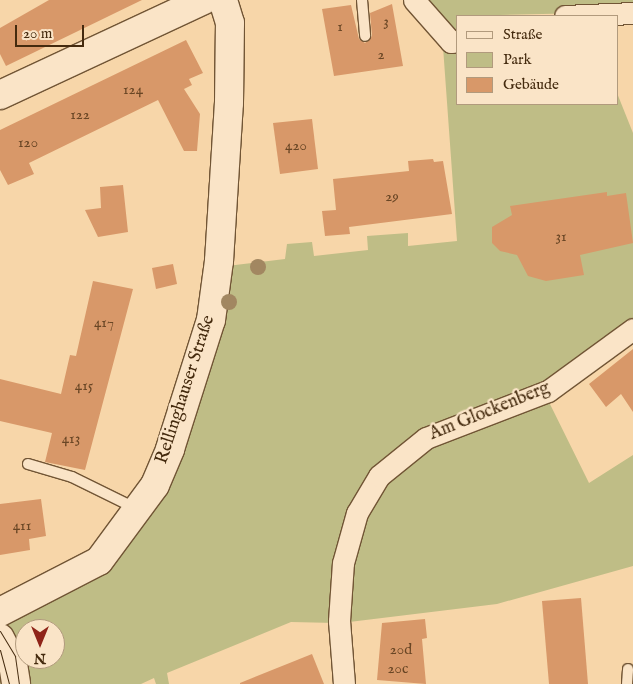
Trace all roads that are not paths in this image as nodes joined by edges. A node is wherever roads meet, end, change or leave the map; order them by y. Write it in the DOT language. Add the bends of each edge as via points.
graph roads {
  1 [pos="204,0"];
  2 [pos="223,0"];
  3 [pos="362,0"];
  4 [pos="414,0"];
  5 [pos="633,12"];
  6 [pos="582,15"];
  7 [pos="365,36"];
  8 [pos="456,41"];
  9 [pos="0,95"];
  10 [pos="633,329"];
  11 [pos="28,464"];
  12 [pos="138,510"];
  13 [pos="0,612"];
  14 [pos="0,638"];
  15 [pos="628,669"];
  16 [pos="14,674"];
  17 [pos="344,684"];
  18 [pos="627,684"];
  1 -- 9 [label="main road"];
  2 -- 12 [label="main road, Rellinghauser Straße" via="230,23 230,103 211,320 170,450"];
  3 -- 7 [label="lane"];
  4 -- 8 [label="street" via="451,42"];
  5 -- 6 [label="street"];
  10 -- 17 [label="street, Am Glockenberg" via="548,391 426,438 380,476 357,513 343,563 338,621"];
  11 -- 12 [label="lane" via="72,477"];
  12 -- 13 [label="main road, Rellinghauser Straße" via="99,561"];
  14 -- 16 [label="main road"];
  15 -- 18 [label="lane"];
}
